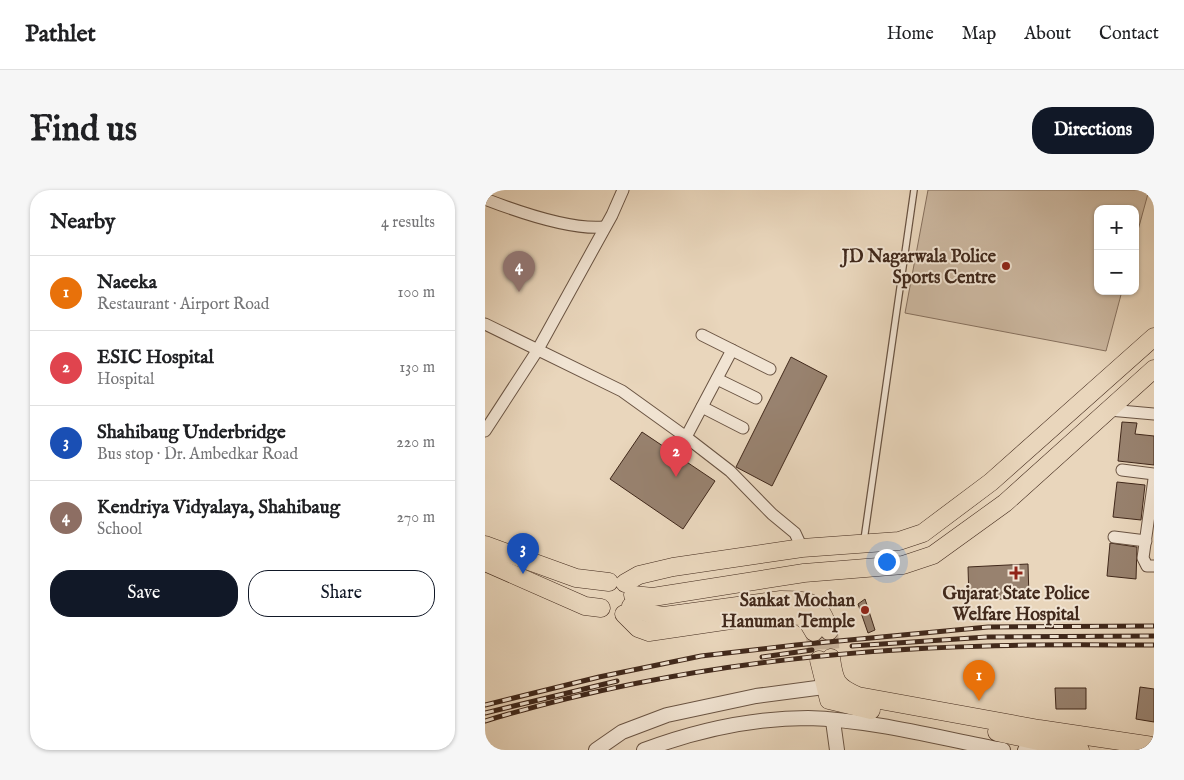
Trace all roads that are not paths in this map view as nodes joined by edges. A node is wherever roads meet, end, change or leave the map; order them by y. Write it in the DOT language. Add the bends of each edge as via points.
graph roads {
  1 [pos="623,190"];
  2 [pos="914,190"];
  3 [pos="485,199"];
  4 [pos="603,227"];
  5 [pos="485,324"];
  6 [pos="702,335"];
  7 [pos="1154,337"];
  8 [pos="732,350"];
  9 [pos="537,351"];
  10 [pos="770,369"];
  11 [pos="1154,369"];
  12 [pos="717,379"];
  13 [pos="756,398"];
  14 [pos="701,408"];
  15 [pos="1109,410"];
  16 [pos="1154,414"];
  17 [pos="743,428"];
  18 [pos="485,431"];
  19 [pos="686,436"];
  20 [pos="1122,470"];
  21 [pos="1154,474"];
  22 [pos="1154,480"];
  23 [pos="1114,537"];
  24 [pos="1145,541"];
  25 [pos="864,542"];
  26 [pos="485,545"];
  27 [pos="801,548"];
  28 [pos="485,562"];
  29 [pos="1154,566"];
  30 [pos="625,596"];
  31 [pos="601,608"];
  32 [pos="822,632"];
  33 [pos="824,687"];
  34 [pos="833,721"];
  35 [pos="1005,736"];
  36 [pos="1034,740"];
  37 [pos="1154,746"];
  38 [pos="599,749"];
  39 [pos="644,750"];
  40 [pos="837,750"];
  41 [pos="1076,750"];
  42 [pos="1080,750"];
  1 -- 4 [label="street"];
  2 -- 25 [label="lane"];
  3 -- 4 [label="street" via="552,220 591,228"];
  4 -- 9 [label="street"];
  5 -- 9 [label="street"];
  6 -- 8 [label="street"];
  7 -- 25 [label="main road" via="991,482 923,532 899,541"];
  8 -- 10 [label="street"];
  8 -- 12 [label="street"];
  9 -- 18 [label="street"];
  9 -- 19 [label="street" via="622,391"];
  11 -- 15 [label="main road"];
  12 -- 13 [label="street"];
  12 -- 14 [label="street"];
  14 -- 17 [label="street"];
  14 -- 19 [label="street"];
  15 -- 16 [label="street"];
  15 -- 30 [label="main road" via="1005,503 933,555 903,565 805,573 653,597"];
  19 -- 27 [label="street" via="730,471 795,533"];
  20 -- 21 [label="street"];
  22 -- 24 [label="street"];
  23 -- 24 [label="street"];
  24 -- 29 [label="street" via="1144,563"];
  25 -- 27 [label="main road"];
  26 -- 30 [label="main road"];
  27 -- 30 [label="main road" via="639,575"];
  28 -- 31 [label="main road" via="585,606"];
  30 -- 31 [label="main road" via="609,615"];
  30 -- 31 [label="main road" via="599,593"];
  30 -- 32 [label="main road" via="650,614 664,616 798,600 819,607 825,614"];
  33 -- 35 [label="main road" via="829,700 840,704"];
  33 -- 35 [label="main road" via="825,659 841,689 857,696"];
  33 -- 38 [label="street" via="756,696 667,715 622,732"];
  34 -- 35 [label="street"];
  34 -- 39 [label="street" via="808,718 756,721"];
  34 -- 40 [label="street"];
  35 -- 36 [label="main road"];
  36 -- 37 [label="main road"];
  36 -- 41 [label="main road"];
  41 -- 42 [label="main road"];
}
